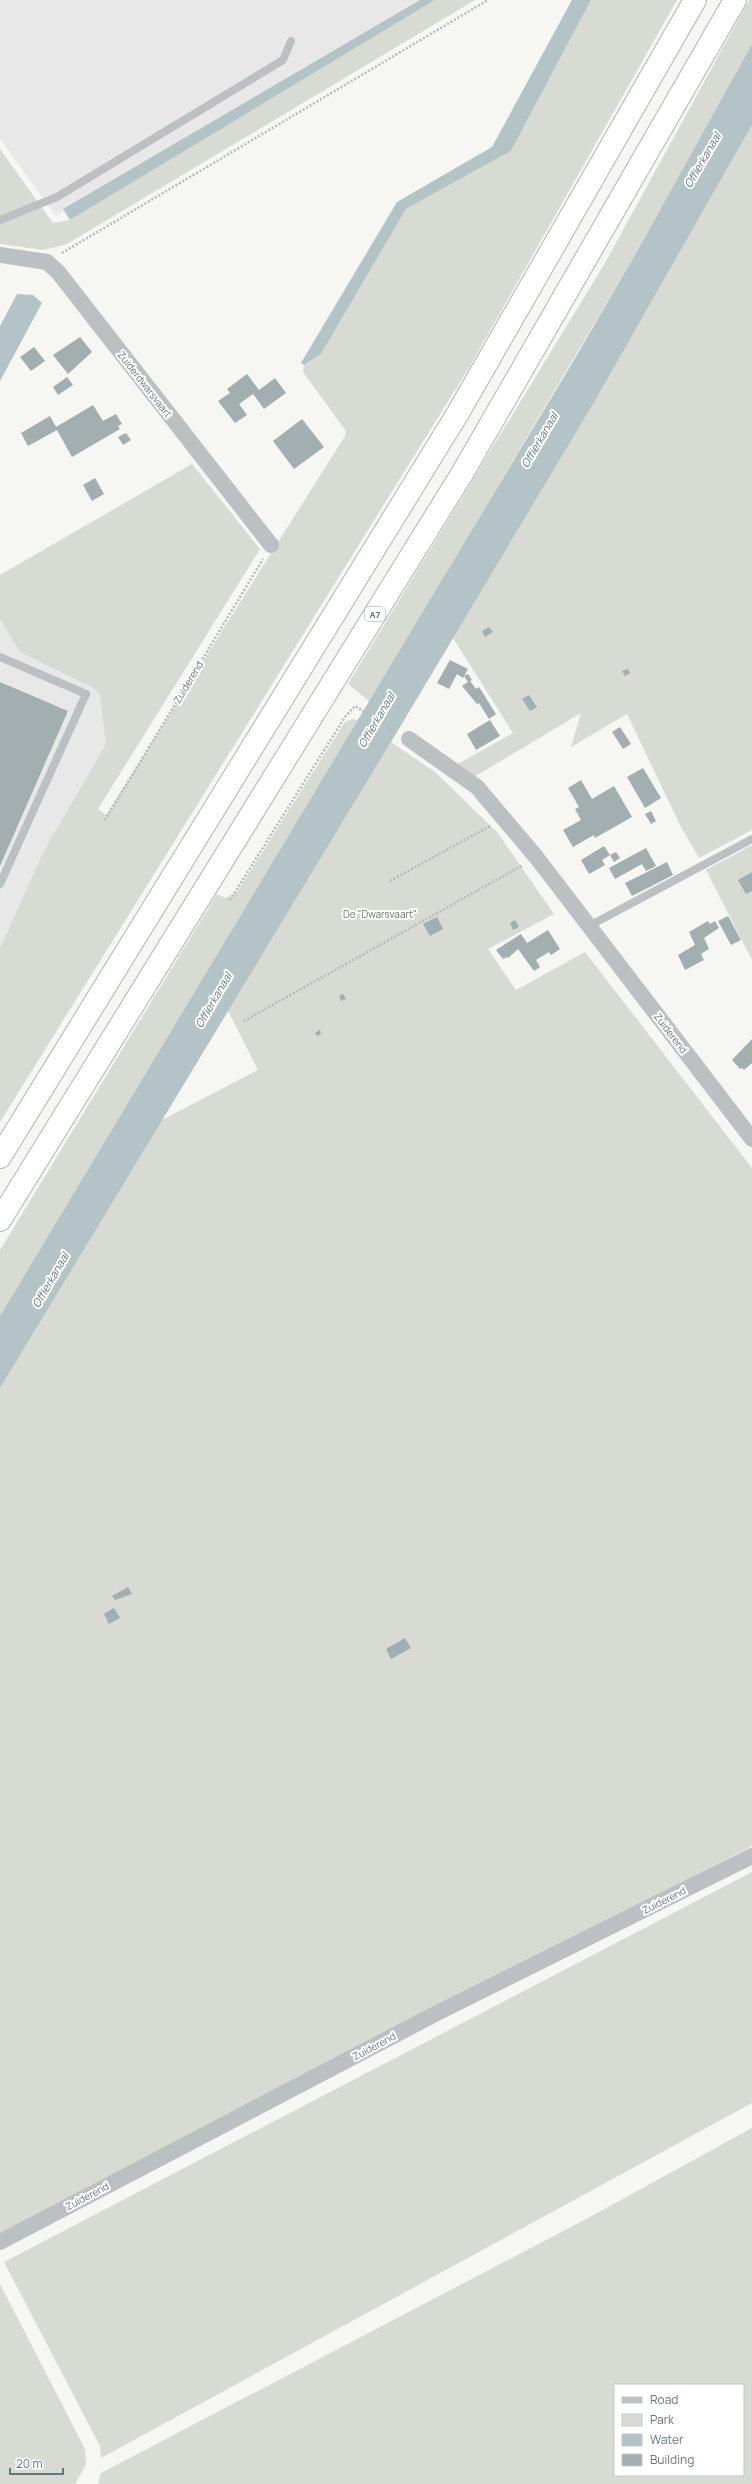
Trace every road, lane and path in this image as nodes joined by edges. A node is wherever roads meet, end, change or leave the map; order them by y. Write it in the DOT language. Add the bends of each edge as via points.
graph roads {
  1 [pos="488,0"];
  2 [pos="695,0"];
  3 [pos="735,0"];
  4 [pos="291,41"];
  5 [pos="0,220"];
  6 [pos="0,255"];
  7 [pos="47,262"];
  8 [pos="271,545"];
  9 [pos="0,657"];
  10 [pos="405,737"];
  11 [pos="504,819"];
  12 [pos="105,820"];
  13 [pos="752,839"];
  14 [pos="537,858"];
  15 [pos="390,881"];
  16 [pos="0,884"];
  17 [pos="230,900"];
  18 [pos="589,926"];
  19 [pos="244,1021"];
  20 [pos="752,1139"];
  21 [pos="0,1157"];
  22 [pos="0,1220"];
  23 [pos="752,1856"];
  24 [pos="0,2242"];
  1 -- 7 [label="path"];
  2 -- 21 [label="highway" via="458,413"];
  3 -- 22 [label="highway, A7" via="463,472"];
  4 -- 5 [label="lane" via="283,60 56,197"];
  6 -- 7 [label="street"];
  7 -- 8 [label="street, Zuiderdwarsvaart" via="58,272"];
  8 -- 12 [label="path, Zuiderend"];
  9 -- 16 [label="lane" via="86,694"];
  10 -- 11 [label="street, Zuiderend" via="477,787"];
  10 -- 17 [label="path" via="355,706 345,717"];
  11 -- 14 [label="street, Zuiderend"];
  11 -- 15 [label="path"];
  13 -- 18 [label="lane"];
  14 -- 18 [label="street, Zuiderend"];
  14 -- 19 [label="path"];
  18 -- 20 [label="street, Zuiderend"];
  23 -- 24 [label="street, Zuiderend" via="437,2013"];
}
